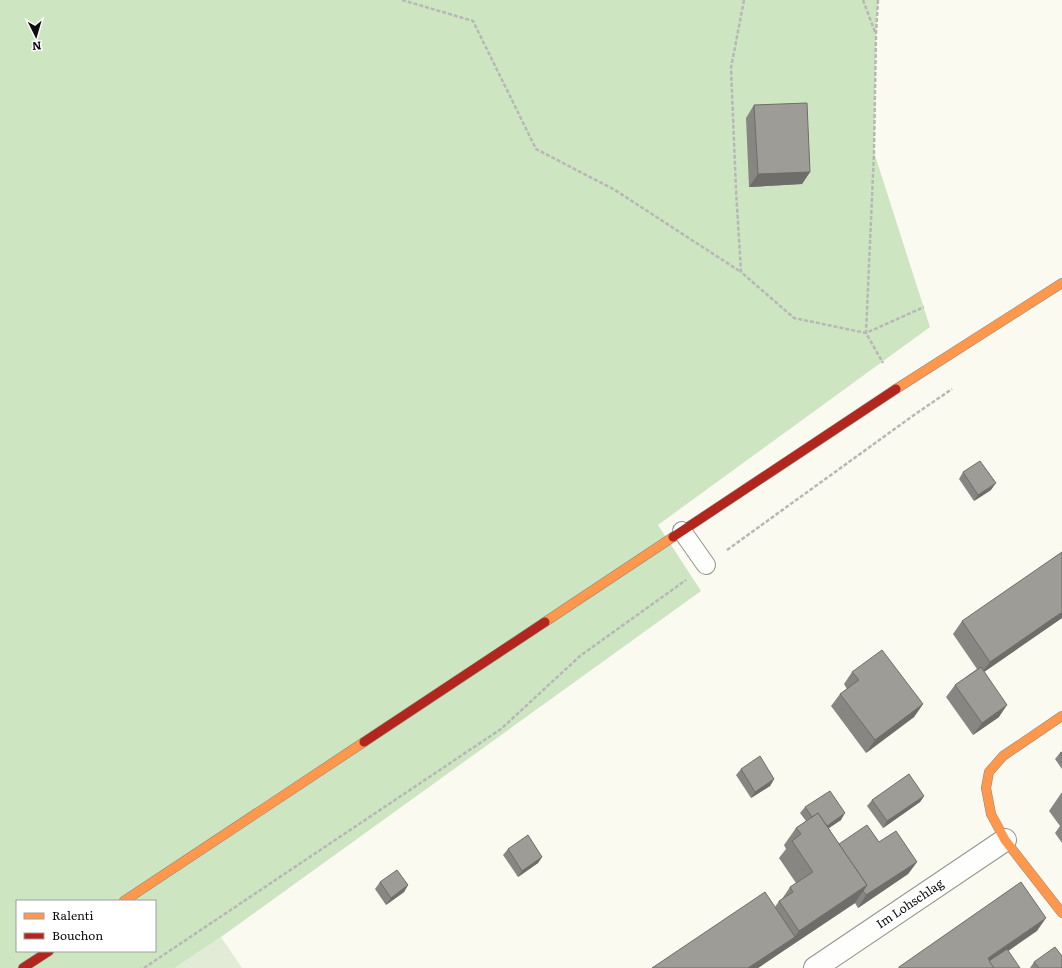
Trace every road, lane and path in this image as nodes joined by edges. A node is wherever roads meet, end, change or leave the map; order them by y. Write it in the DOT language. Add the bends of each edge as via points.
graph roads {
  1 [pos="402,0"];
  2 [pos="744,0"];
  3 [pos="863,0"];
  4 [pos="878,0"];
  5 [pos="876,34"];
  6 [pos="741,272"];
  7 [pos="1062,283"];
  8 [pos="924,307"];
  9 [pos="866,333"];
  10 [pos="914,415"];
  11 [pos="682,531"];
  12 [pos="706,565"];
  13 [pos="1062,716"];
  14 [pos="1005,840"];
  15 [pos="126,900"];
  16 [pos="1062,913"];
  17 [pos="48,952"];
  18 [pos="24,968"];
  19 [pos="144,968"];
  20 [pos="815,968"];
  1 -- 6 [label="path" via="473,21 536,148 616,190"];
  2 -- 6 [label="path" via="731,68"];
  3 -- 5 [label="path"];
  4 -- 5 [label="path"];
  5 -- 9 [label="path"];
  6 -- 9 [label="path" via="794,318"];
  7 -- 11 [label="main road"];
  8 -- 9 [label="path"];
  10 -- 12 [label="path"];
  11 -- 12 [label="lane"];
  11 -- 15 [label="main road"];
  12 -- 19 [label="path" via="580,656 501,729"];
  13 -- 14 [label="main road" via="1003,756 989,772 986,788 990,814"];
  14 -- 16 [label="main road"];
  14 -- 20 [label="street, Im Lohschlag"];
  17 -- 18 [label="main road"];
}
